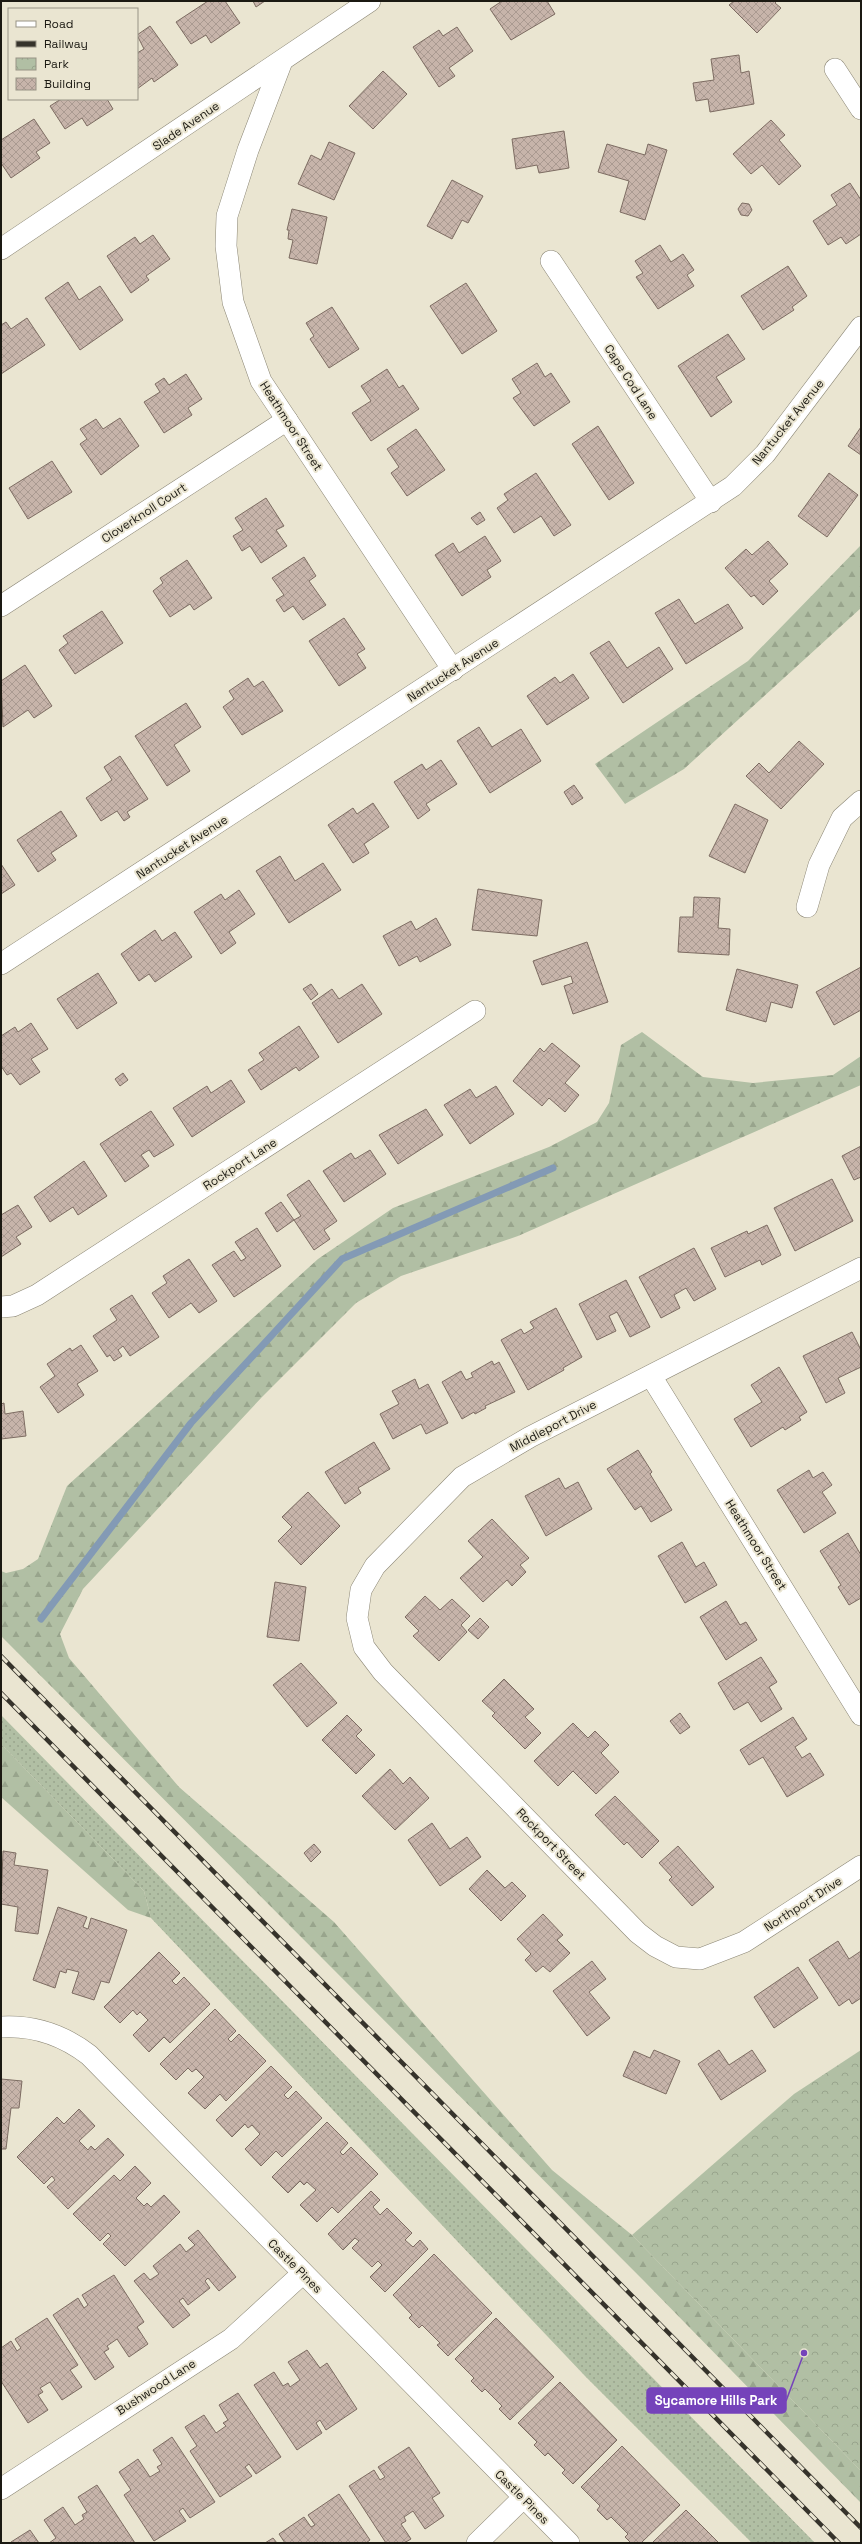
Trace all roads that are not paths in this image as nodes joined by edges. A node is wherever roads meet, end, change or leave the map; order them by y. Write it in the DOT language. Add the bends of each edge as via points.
graph roads {
  1 [pos="370,1"];
  2 [pos="282,61"];
  3 [pos="835,69"];
  4 [pos="861,109"];
  5 [pos="1,249"];
  6 [pos="551,261"];
  7 [pos="861,327"];
  8 [pos="287,420"];
  9 [pos="711,502"];
  10 [pos="1,606"];
  11 [pos="453,670"];
  12 [pos="861,801"];
  13 [pos="807,907"];
  14 [pos="1,964"];
  15 [pos="475,1011"];
  16 [pos="861,1268"];
  17 [pos="1,1307"];
  18 [pos="651,1376"];
  19 [pos="383,1672"];
  20 [pos="861,1715"];
  21 [pos="861,1866"];
  22 [pos="744,1942"];
  23 [pos="1,2027"];
  24 [pos="302,2274"];
  25 [pos="1,2489"];
  26 [pos="523,2498"];
  27 [pos="477,2543"];
  28 [pos="569,2543"];
  1 -- 2 [label="street, Slade Avenue"];
  2 -- 5 [label="street, Slade Avenue"];
  2 -- 8 [label="street, Heathmoor Street" via="248,150 227,216 226,246 233,302 241,329 262,381"];
  3 -- 4 [label="street"];
  6 -- 9 [label="street, Cape Cod Lane"];
  7 -- 9 [label="street, Nantucket Avenue" via="765,454 733,486"];
  8 -- 10 [label="street, Cloverknoll Court"];
  8 -- 11 [label="street, Heathmoor Street"];
  9 -- 11 [label="street, Nantucket Avenue"];
  11 -- 14 [label="street, Nantucket Avenue"];
  12 -- 13 [label="street" via="842,818 819,866"];
  15 -- 17 [label="street, Rockport Lane" via="37,1295 13,1306"];
  16 -- 18 [label="street, Middleport Drive"];
  18 -- 19 [label="street, Middleport Drive" via="530,1437 462,1477 375,1566 361,1590 357,1618 364,1647"];
  18 -- 20 [label="street, Heathmoor Street"];
  19 -- 22 [label="street, Rockport Street" via="638,1933 655,1946 676,1957 700,1959"];
  21 -- 22 [label="street, Northport Drive"];
  23 -- 24 [label="street, Castle Pines" via="32,2028 52,2033 72,2042 89,2055"];
  24 -- 25 [label="street, Bushwood Lane" via="231,2339"];
  24 -- 26 [label="street, Castle Pines"];
  26 -- 27 [label="street"];
  26 -- 28 [label="street, Castle Pines"];
}
